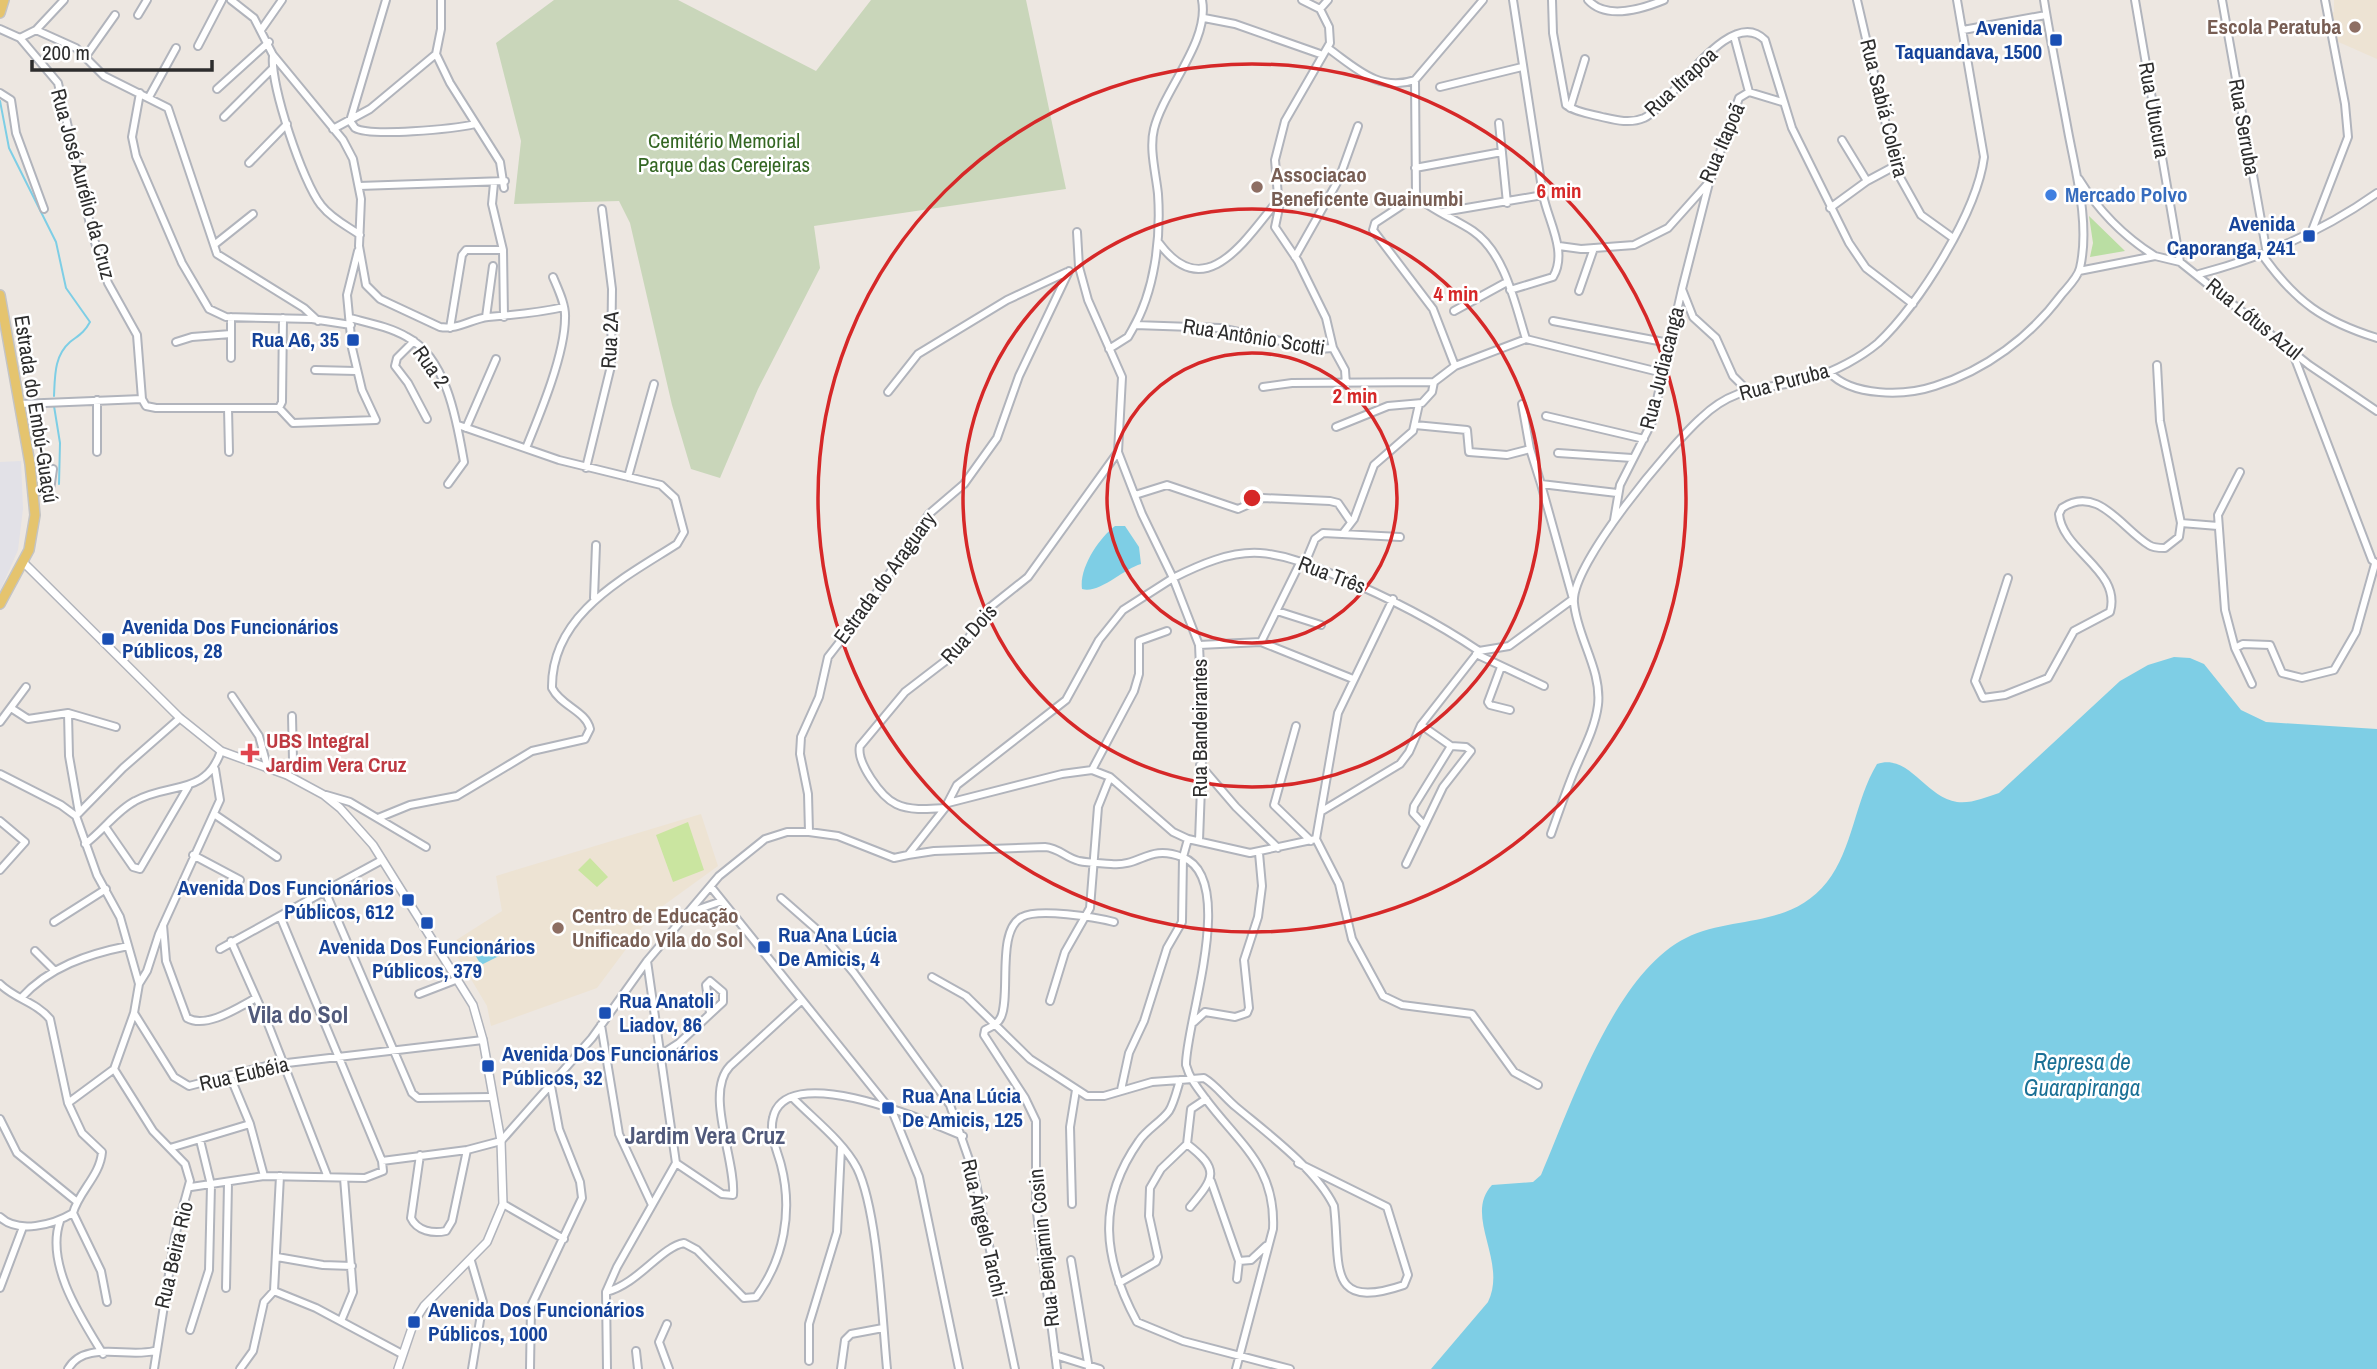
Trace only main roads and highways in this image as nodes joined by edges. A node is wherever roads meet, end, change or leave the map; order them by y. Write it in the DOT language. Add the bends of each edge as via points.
graph roads {
  1 [pos="0,295"];
  2 [pos="0,604"];
  1 -- 2 [label="main road, Estrada do Embú-Guaçú" via="34,492 32,540"];
}
